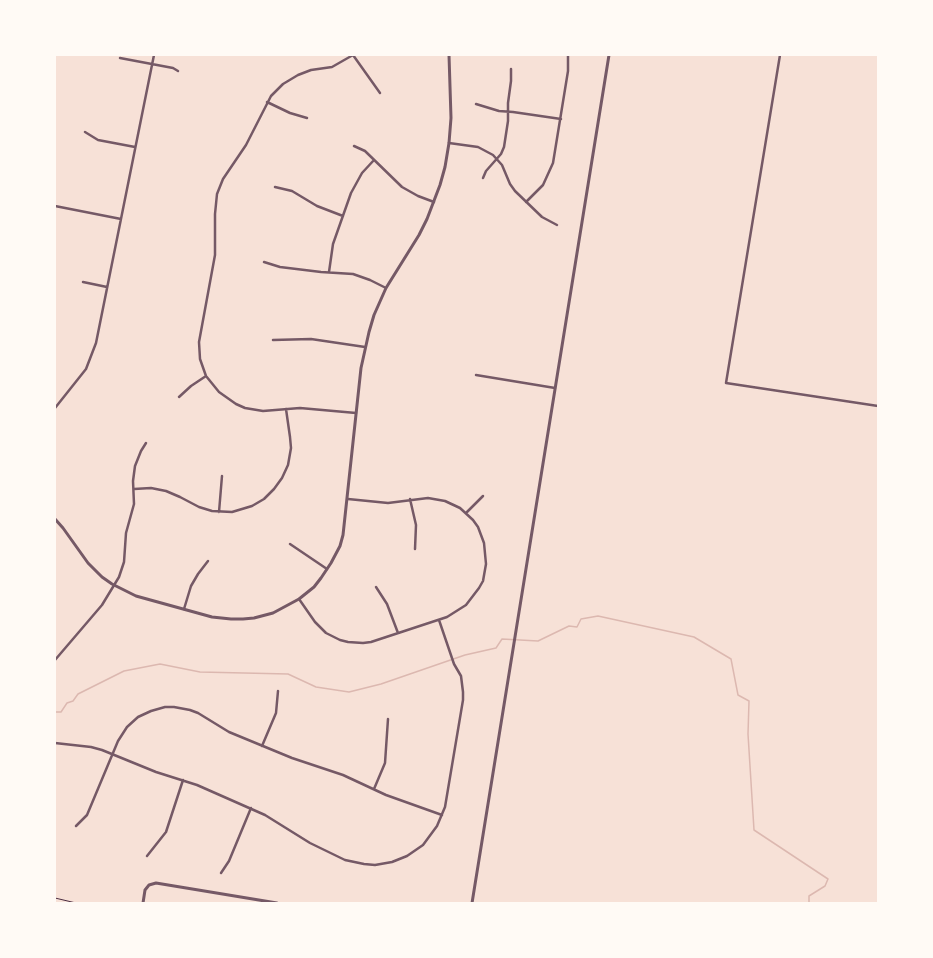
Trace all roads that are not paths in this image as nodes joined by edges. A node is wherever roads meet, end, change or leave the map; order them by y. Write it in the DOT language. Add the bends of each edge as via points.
graph roads {
  1 [pos="154,55"];
  2 [pos="353,55"];
  3 [pos="450,55"];
  4 [pos="568,55"];
  5 [pos="609,55"];
  6 [pos="780,55"];
  7 [pos="120,58"];
  8 [pos="152,64"];
  9 [pos="511,69"];
  10 [pos="178,72"];
  11 [pos="380,92"];
  12 [pos="267,102"];
  13 [pos="476,104"];
  14 [pos="508,112"];
  15 [pos="308,118"];
  16 [pos="561,119"];
  17 [pos="85,132"];
  18 [pos="449,143"];
  19 [pos="354,146"];
  20 [pos="135,147"];
  21 [pos="497,158"];
  22 [pos="374,160"];
  23 [pos="483,178"];
  24 [pos="275,186"];
  25 [pos="434,202"];
  26 [pos="526,202"];
  27 [pos="55,206"];
  28 [pos="343,216"];
  29 [pos="121,220"];
  30 [pos="557,225"];
  31 [pos="264,262"];
  32 [pos="329,272"];
  33 [pos="83,282"];
  34 [pos="108,287"];
  35 [pos="386,288"];
  36 [pos="274,340"];
  37 [pos="365,347"];
  38 [pos="476,375"];
  39 [pos="206,376"];
  40 [pos="555,388"];
  41 [pos="179,397"];
  42 [pos="878,406"];
  43 [pos="55,408"];
  44 [pos="286,409"];
  45 [pos="356,413"];
  46 [pos="146,443"];
  47 [pos="222,476"];
  48 [pos="134,489"];
  49 [pos="482,496"];
  50 [pos="348,498"];
  51 [pos="410,499"];
  52 [pos="219,512"];
  53 [pos="466,513"];
  54 [pos="55,519"];
  55 [pos="290,544"];
  56 [pos="415,549"];
  57 [pos="208,562"];
  58 [pos="328,570"];
  59 [pos="114,586"];
  60 [pos="376,587"];
  61 [pos="298,599"];
  62 [pos="184,609"];
  63 [pos="439,620"];
  64 [pos="398,633"];
  65 [pos="55,660"];
  66 [pos="278,691"];
  67 [pos="388,719"];
  68 [pos="55,743"];
  69 [pos="262,746"];
  70 [pos="113,754"];
  71 [pos="183,780"];
  72 [pos="374,789"];
  73 [pos="251,808"];
  74 [pos="442,816"];
  75 [pos="76,826"];
  76 [pos="147,856"];
  77 [pos="221,873"];
  78 [pos="143,903"];
  79 [pos="277,903"];
  80 [pos="472,903"];
  1 -- 8 [label="street"];
  2 -- 11 [label="street"];
  2 -- 12 [label="street" via="332,67 304,72 289,80 278,88"];
  3 -- 18 [label="street" via="452,104"];
  4 -- 16 [label="street"];
  5 -- 40 [label="street"];
  6 -- 42 [label="street" via="726,383"];
  7 -- 8 [label="street"];
  8 -- 10 [label="street" via="173,68"];
  8 -- 20 [label="street"];
  9 -- 14 [label="street"];
  12 -- 15 [label="street"];
  12 -- 39 [label="street" via="246,145 223,179 217,194 215,255 199,342 200,359"];
  13 -- 14 [label="street"];
  14 -- 16 [label="street"];
  14 -- 21 [label="street" via="505,143"];
  16 -- 26 [label="street" via="551,170 542,185"];
  17 -- 20 [label="street" via="98,140"];
  18 -- 21 [label="street" via="482,149"];
  18 -- 25 [label="street" via="445,167"];
  19 -- 22 [label="street" via="365,151"];
  20 -- 29 [label="street"];
  21 -- 23 [label="street"];
  21 -- 26 [label="street" via="510,184"];
  22 -- 25 [label="street" via="402,186"];
  22 -- 28 [label="street" via="357,181"];
  24 -- 28 [label="street" via="292,191 317,206"];
  25 -- 35 [label="street" via="419,235"];
  26 -- 30 [label="street" via="542,217"];
  27 -- 29 [label="street"];
  28 -- 32 [label="street" via="332,248"];
  29 -- 34 [label="street"];
  31 -- 32 [label="street" via="280,267"];
  32 -- 35 [label="street" via="362,276"];
  33 -- 34 [label="street"];
  34 -- 43 [label="street" via="90,360"];
  35 -- 37 [label="street" via="374,315"];
  36 -- 37 [label="street" via="310,339"];
  37 -- 45 [label="street"];
  38 -- 40 [label="street"];
  39 -- 41 [label="street"];
  39 -- 44 [label="street" via="219,392 236,404 263,411"];
  40 -- 80 [label="street"];
  44 -- 45 [label="street"];
  44 -- 52 [label="street" via="291,448 288,465 279,484 264,499 252,506"];
  45 -- 50 [label="street"];
  46 -- 48 [label="street" via="135,466"];
  47 -- 52 [label="street"];
  48 -- 52 [label="street" via="151,488 166,491 199,507"];
  48 -- 59 [label="street" via="134,504 126,533 124,562 120,577"];
  49 -- 53 [label="street"];
  50 -- 51 [label="street" via="388,503"];
  50 -- 58 [label="street" via="343,535"];
  51 -- 53 [label="street" via="437,499 453,504"];
  51 -- 56 [label="street" via="416,525"];
  53 -- 63 [label="street" via="478,527 484,543 485,572 479,588 469,602 453,614"];
  54 -- 59 [label="street" via="88,563"];
  55 -- 58 [label="street"];
  57 -- 62 [label="street" via="191,586"];
  58 -- 61 [label="street" via="314,587"];
  59 -- 62 [label="street" via="136,596"];
  59 -- 65 [label="street" via="102,605"];
  60 -- 64 [label="street" via="387,604"];
  61 -- 62 [label="street" via="273,613 243,619 219,618"];
  61 -- 64 [label="street" via="320,628 340,640 363,643"];
  63 -- 64 [label="street"];
  63 -- 74 [label="street" via="463,685 463,700"];
  66 -- 69 [label="street" via="276,713"];
  67 -- 72 [label="street" via="385,763"];
  68 -- 70 [label="street" via="91,747"];
  69 -- 70 [label="street" via="229,732 190,710 165,707 133,721 122,734"];
  69 -- 72 [label="street"];
  70 -- 71 [label="street"];
  70 -- 75 [label="street" via="87,815"];
  71 -- 73 [label="street"];
  71 -- 76 [label="street" via="166,832"];
  72 -- 74 [label="street"];
  73 -- 74 [label="street" via="327,852 364,864 392,862 407,856 429,838"];
  73 -- 77 [label="street" via="229,861"];
  78 -- 79 [label="street" via="145,890 149,885 156,883"];
}
